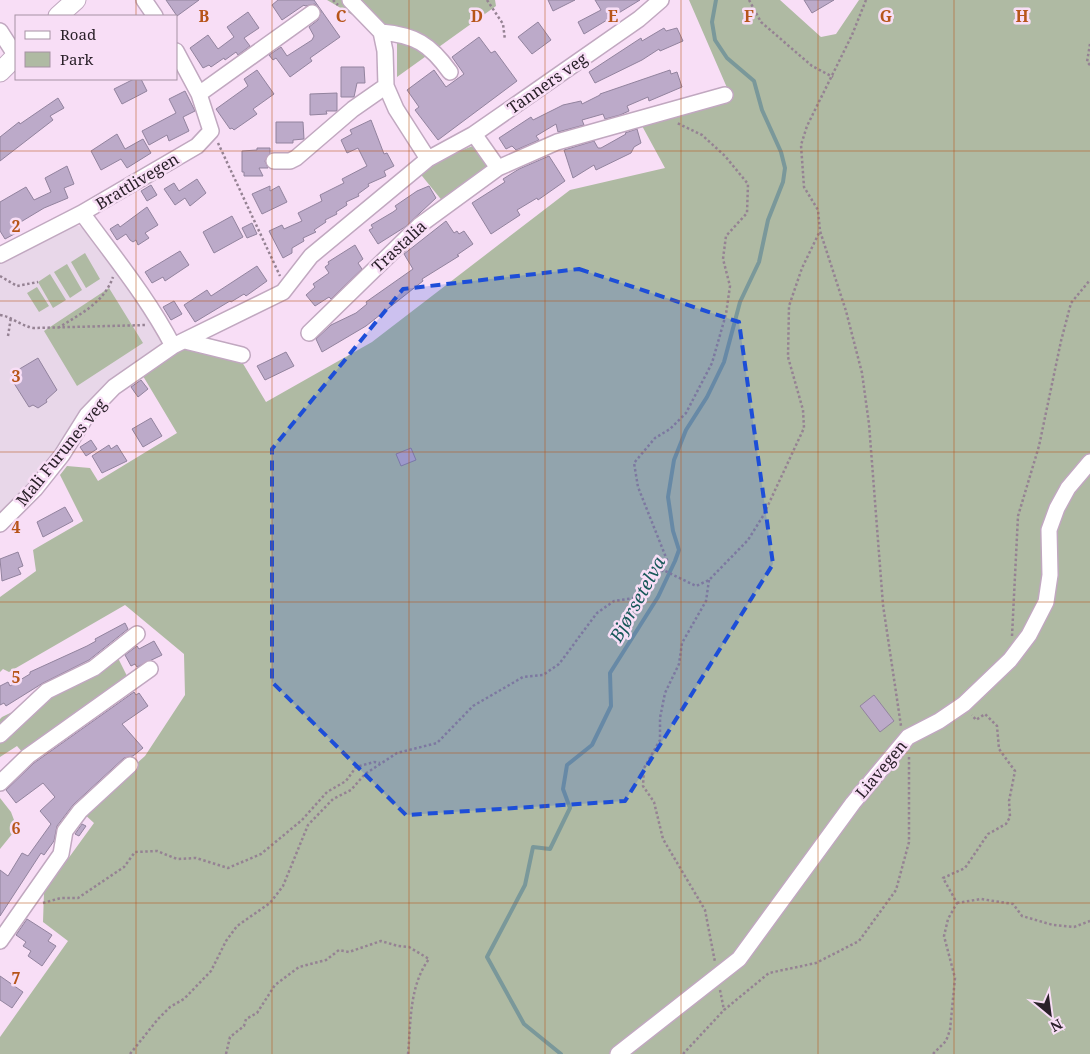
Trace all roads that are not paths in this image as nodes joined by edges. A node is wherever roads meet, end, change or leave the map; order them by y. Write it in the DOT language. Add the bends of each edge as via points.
graph roads {
  1 [pos="76,0"];
  2 [pos="144,0"];
  3 [pos="350,0"];
  4 [pos="661,0"];
  5 [pos="312,13"];
  6 [pos="59,15"];
  7 [pos="153,15"];
  8 [pos="0,31"];
  9 [pos="381,32"];
  10 [pos="15,54"];
  11 [pos="178,55"];
  12 [pos="15,57"];
  13 [pos="0,72"];
  14 [pos="450,72"];
  15 [pos="386,86"];
  16 [pos="199,94"];
  17 [pos="725,95"];
  18 [pos="474,134"];
  19 [pos="428,159"];
  20 [pos="274,161"];
  21 [pos="498,168"];
  22 [pos="82,213"];
  23 [pos="0,255"];
  24 [pos="309,333"];
  25 [pos="179,343"];
  26 [pos="242,355"];
  27 [pos="1090,462"];
  28 [pos="0,524"];
  29 [pos="137,634"];
  30 [pos="150,669"];
  31 [pos="0,735"];
  32 [pos="130,765"];
  33 [pos="0,783"];
  34 [pos="0,941"];
  35 [pos="618,1054"];
  1 -- 6 [label="main road"];
  2 -- 7 [label="street"];
  3 -- 9 [label="street"];
  4 -- 18 [label="street, Tanners veg" via="639,19"];
  5 -- 16 [label="street"];
  8 -- 10 [label="street"];
  9 -- 14 [label="street" via="411,37 430,48"];
  9 -- 15 [label="street" via="385,46"];
  11 -- 16 [label="street"];
  12 -- 13 [label="main road"];
  15 -- 19 [label="street" via="396,109"];
  15 -- 20 [label="street" via="296,158"];
  16 -- 22 [label="street, Brattlivegen" via="211,131 197,146"];
  17 -- 21 [label="street, Trastalia" via="556,142"];
  18 -- 19 [label="street, Tanners veg"];
  18 -- 21 [label="street"];
  19 -- 25 [label="street" via="311,256 286,288 234,318"];
  21 -- 24 [label="street, Trastalia" via="420,225"];
  22 -- 23 [label="street"];
  22 -- 25 [label="street, Brattlivegen" via="162,325"];
  25 -- 26 [label="street"];
  25 -- 28 [label="street, Mali Furunes veg" via="114,387 94,408 35,489"];
  27 -- 35 [label="street, Liavegen" via="1068,488 1057,508 1049,530 1050,575 1046,602 1029,635 1010,660 964,704 908,736 853,803 739,959"];
  29 -- 31 [label="street" via="94,668 47,691"];
  30 -- 33 [label="street" via="28,756"];
  32 -- 34 [label="street" via="80,811 65,831 61,854 31,908"];
}
